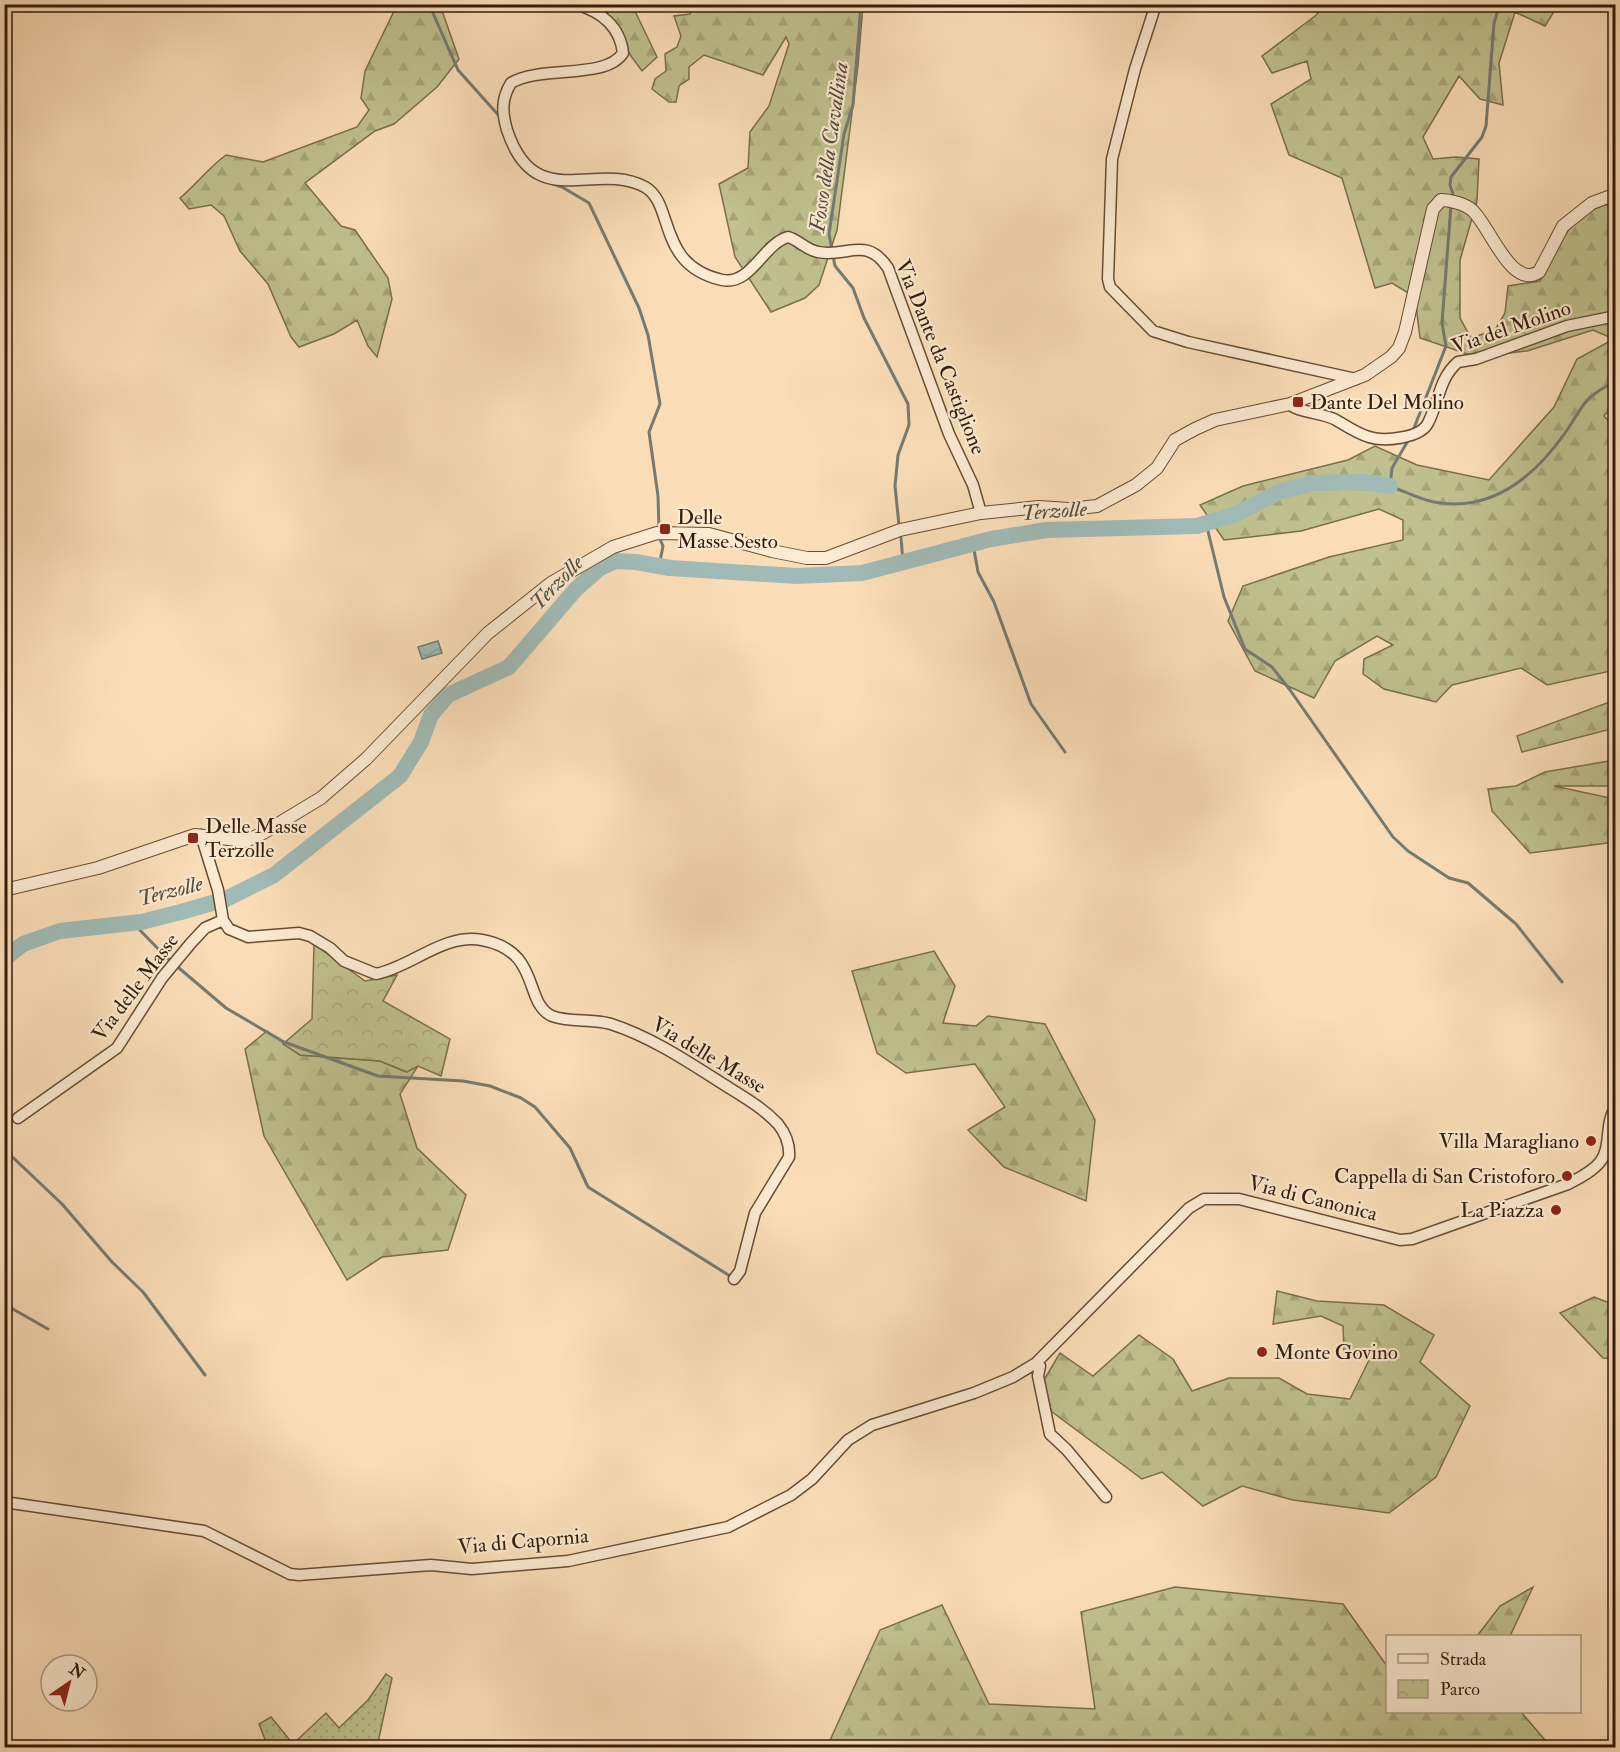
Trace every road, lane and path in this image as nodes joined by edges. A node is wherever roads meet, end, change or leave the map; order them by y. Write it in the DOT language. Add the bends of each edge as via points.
graph roads {
  1 [pos="575,4"];
  2 [pos="1156,4"];
  3 [pos="1616,194"];
  4 [pos="1616,316"];
  5 [pos="1356,379"];
  6 [pos="1290,404"];
  7 [pos="981,513"];
  8 [pos="201,835"];
  9 [pos="4,890"];
  10 [pos="223,919"];
  11 [pos="1616,1107"];
  12 [pos="18,1118"];
  13 [pos="734,1279"];
  14 [pos="1036,1363"];
  15 [pos="1012,1377"];
  16 [pos="1106,1497"];
  17 [pos="4,1502"];
  1 -- 7 [label="street, Via Dante da Castiglione" via="595,11 611,23 623,53 618,62 604,67 534,73 511,83 502,104 516,152 523,161 554,180 618,181 647,188 654,194 669,238 686,261 722,280 732,281 744,275 779,240 793,238 820,253 868,250 879,257 888,268"];
  2 -- 5 [label="street" via="1112,159 1110,287 1153,332"];
  3 -- 5 [label="street" via="1592,203 1563,226 1539,272 1526,276 1511,265 1472,210 1441,200 1433,209 1413,306 1399,348 1382,365"];
  4 -- 6 [label="street, Via del Molino" via="1567,326 1458,362 1443,380 1423,431 1394,439 1369,438 1330,416 1294,409"];
  5 -- 6 [label="street"];
  6 -- 7 [label="street" via="1215,420 1195,429 1175,440 1157,468 1136,485 1097,506"];
  7 -- 8 [label="street" via="900,530 826,558 807,558 708,534 682,532 657,533 613,547 551,583 488,633 366,759 321,798 246,841"];
  8 -- 9 [label="street" via="98,868"];
  8 -- 10 [label="street"];
  10 -- 12 [label="street, Via delle Masse" via="205,928 162,978 117,1048"];
  10 -- 13 [label="street, Via delle Masse" via="229,929 242,936 310,936 344,961 376,974 450,943 482,940 497,945 525,966 538,999 550,1015 610,1024 646,1038 762,1109 786,1136 789,1157 755,1213"];
  11 -- 14 [label="street, Via di Canonica" via="1601,1160 1588,1172 1568,1184 1412,1239 1400,1240 1239,1199 1204,1199 1189,1208"];
  14 -- 15 [label="street, Via di Canonica"];
  14 -- 16 [label="street" via="1040,1366 1038,1376 1050,1434"];
  15 -- 17 [label="street, Via di Capornia" via="872,1425 848,1440 812,1479 791,1495 728,1527 568,1561 472,1569 431,1565 299,1575 204,1531"];
}
